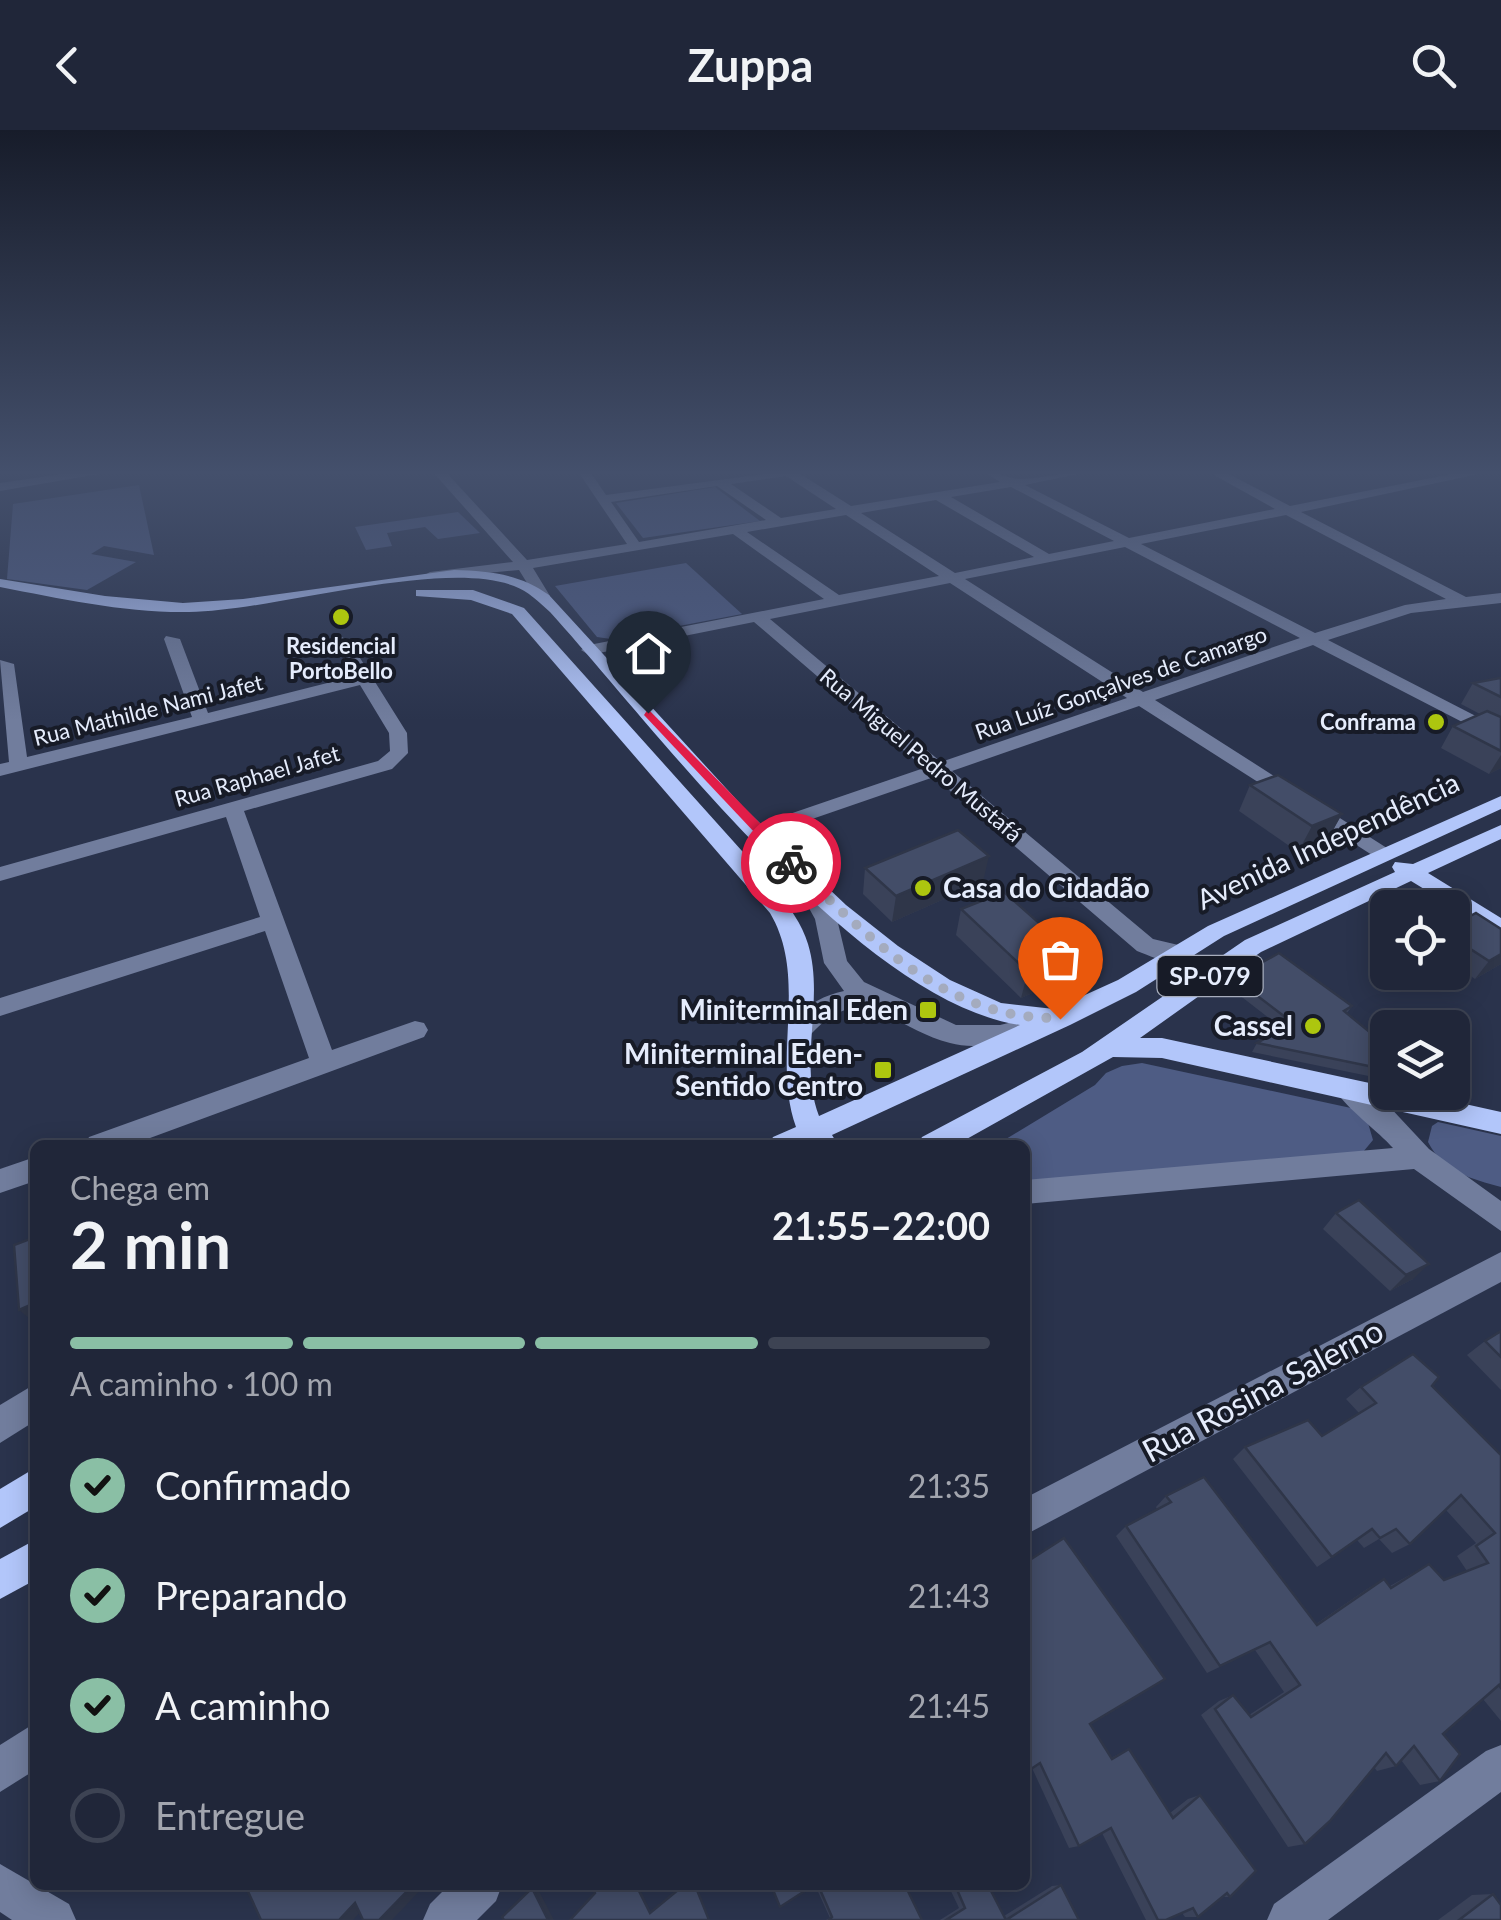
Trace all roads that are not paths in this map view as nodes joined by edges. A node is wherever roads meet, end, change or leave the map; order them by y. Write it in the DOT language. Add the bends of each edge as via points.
graph roads {
  1 [pos="513,554"];
  2 [pos="597,554"];
  3 [pos="770,554"];
  4 [pos="915,554"];
  5 [pos="1038,554"];
  6 [pos="1068,554"];
  7 [pos="1146,554"];
  8 [pos="1369,554"];
  9 [pos="1046,558"];
  10 [pos="522,564"];
  11 [pos="950,576"];
  12 [pos="413,579"];
  13 [pos="0,583"];
  14 [pos="375,585"];
  15 [pos="542,596"];
  16 [pos="0,597"];
  17 [pos="1501,598"];
  18 [pos="836,600"];
  19 [pos="1461,601"];
  20 [pos="314,610"];
  21 [pos="758,617"];
  22 [pos="525,618"];
  23 [pos="172,640"];
  24 [pos="1315,640"];
  25 [pos="342,642"];
  26 [pos="589,650"];
  27 [pos="6,664"];
  28 [pos="365,679"];
  29 [pos="1140,701"];
  30 [pos="202,720"];
  31 [pos="1501,736"];
  32 [pos="10,768"];
  33 [pos="942,770"];
  34 [pos="1501,802"];
  35 [pos="233,809"];
  36 [pos="1501,831"];
  37 [pos="762,835"];
  38 [pos="1383,854"];
  39 [pos="797,869"];
  40 [pos="748,870"];
  41 [pos="1412,873"];
  42 [pos="0,874"];
  43 [pos="272,921"];
  44 [pos="1501,928"];
  45 [pos="1183,954"];
  46 [pos="871,998"];
  47 [pos="0,1006"];
  48 [pos="1060,1019"];
  49 [pos="802,1026"];
  50 [pos="415,1030"];
  51 [pos="1111,1047"];
  52 [pos="324,1063"];
  53 [pos="1350,1092"];
  54 [pos="1501,1123"];
  55 [pos="817,1139"];
  56 [pos="114,1140"];
  57 [pos="941,1140"];
  58 [pos="1418,1157"];
  59 [pos="30,1170"];
  60 [pos="0,1181"];
  61 [pos="1030,1192"];
  62 [pos="1501,1218"];
  63 [pos="1501,1266"];
  64 [pos="30,1405"];
  65 [pos="0,1426"];
  66 [pos="30,1489"];
  67 [pos="0,1510"];
  68 [pos="1030,1514"];
  69 [pos="30,1564"];
  70 [pos="0,1584"];
  71 [pos="30,1748"];
  72 [pos="1501,1766"];
  73 [pos="0,1771"];
  74 [pos="0,1886"];
  75 [pos="475,1890"];
  76 [pos="53,1920"];
  77 [pos="446,1920"];
  78 [pos="1290,1920"];
  1 -- 10 [label="street"];
  2 -- 10 [label="street"];
  3 -- 18 [label="street"];
  4 -- 11 [label="street"];
  5 -- 9 [label="street"];
  6 -- 9 [label="street"];
  7 -- 24 [label="street"];
  8 -- 19 [label="street"];
  9 -- 11 [label="street"];
  10 -- 12 [label="street"];
  10 -- 15 [label="street"];
  11 -- 18 [label="street"];
  11 -- 29 [label="street"];
  12 -- 14 [label="main road"];
  12 -- 15 [label="main road" via="487,574 521,582"];
  13 -- 14 [label="main road" via="174,608"];
  14 -- 20 [label="main road" via="332,597"];
  15 -- 26 [label="main road"];
  16 -- 20 [label="main road" via="166,621"];
  17 -- 19 [label="street, Rua Luíz Gonçalves de Camargo"];
  18 -- 21 [label="street"];
  19 -- 24 [label="street, Rua Luíz Gonçalves de Camargo" via="1410,608"];
  20 -- 22 [label="main road" via="409,594 473,595"];
  21 -- 26 [label="street"];
  21 -- 33 [label="street, Rua Miguel Pedro Mustafá"];
  22 -- 26 [label="main road" via="561,644"];
  22 -- 40 [label="main road"];
  23 -- 30 [label="street"];
  24 -- 29 [label="street, Rua Luíz Gonçalves de Camargo"];
  24 -- 31 [label="street"];
  25 -- 28 [label="street, Rua Raphael Jafet"];
  26 -- 37 [label="main road"];
  27 -- 32 [label="street"];
  28 -- 30 [label="street, Rua Mathilde Nami Jafet"];
  28 -- 35 [label="street, Rua Raphael Jafet" via="398,733 399,753 368,772"];
  29 -- 33 [label="street, Rua Luíz Gonçalves de Camargo"];
  29 -- 38 [label="street"];
  30 -- 32 [label="street, Rua Mathilde Nami Jafet"];
  33 -- 37 [label="street, Rua Luíz Gonçalves de Camargo"];
  33 -- 45 [label="street, Rua Miguel Pedro Mustafá" via="1145,945"];
  34 -- 38 [label="main road, Avenida Independência / SP-079"];
  35 -- 42 [label="street, Rua Raphael Jafet"];
  35 -- 43 [label="street"];
  36 -- 41 [label="main road, SP-079"];
  37 -- 39 [label="main road"];
  37 -- 40 [label="main road"];
  38 -- 41 [label="main road"];
  38 -- 45 [label="main road, Avenida Independência / SP-079" via="1216,931"];
  39 -- 46 [label="street" via="826,919 836,963"];
  39 -- 48 [label="main road" via="858,927 922,974 994,1010"];
  40 -- 49 [label="main road" via="785,919 798,951"];
  41 -- 44 [label="main road"];
  41 -- 51 [label="main road, SP-079" via="1253,946"];
  43 -- 47 [label="street"];
  43 -- 52 [label="street"];
  45 -- 48 [label="main road, Avenida Independência / SP-079"];
  46 -- 48 [label="street" via="954,1035 1000,1034"];
  46 -- 49 [label="street" via="836,999"];
  48 -- 55 [label="main road, Avenida Independência / SP-079"];
  49 -- 55 [label="main road" via="800,1106"];
  50 -- 52 [label="street"];
  51 -- 53 [label="main road" via="1162,1048"];
  51 -- 57 [label="main road, SP-079"];
  52 -- 56 [label="street"];
  53 -- 54 [label="main road"];
  53 -- 58 [label="street"];
  58 -- 61 [label="street"];
  58 -- 62 [label="street"];
  59 -- 60 [label="street"];
  63 -- 68 [label="street, Rua Rosina Salerno"];
  64 -- 65 [label="street"];
  66 -- 67 [label="main road"];
  69 -- 70 [label="street"];
  71 -- 73 [label="street"];
  72 -- 78 [label="street"];
  74 -- 76 [label="street"];
  75 -- 77 [label="street"];
}
